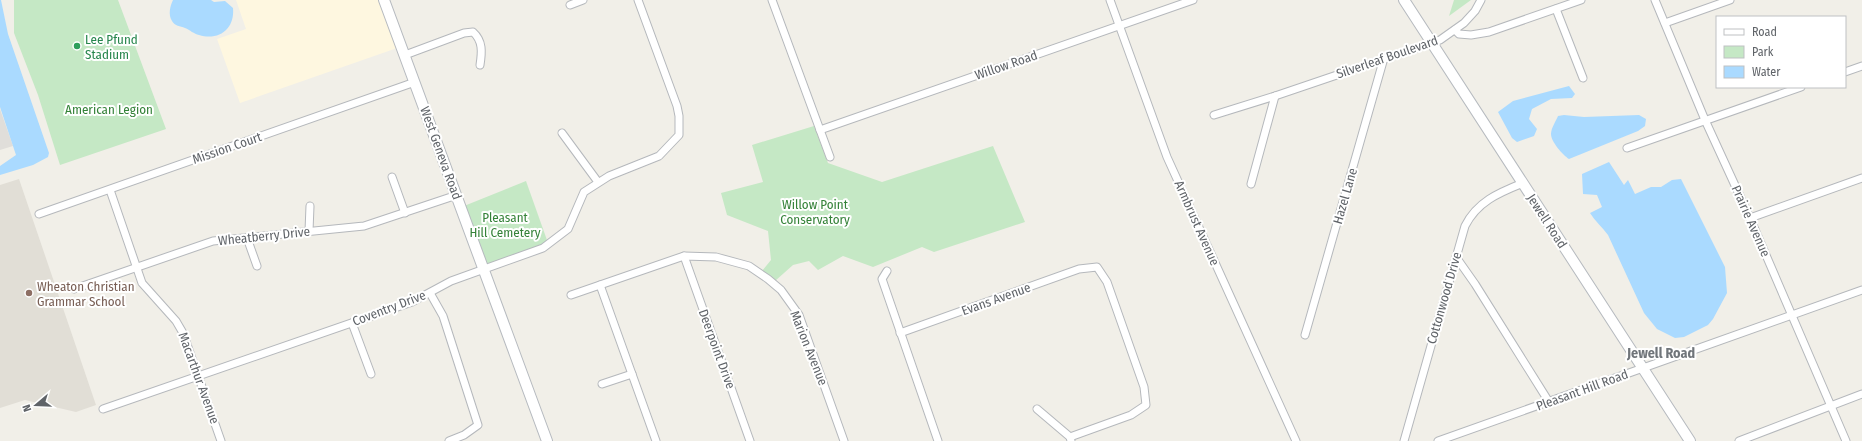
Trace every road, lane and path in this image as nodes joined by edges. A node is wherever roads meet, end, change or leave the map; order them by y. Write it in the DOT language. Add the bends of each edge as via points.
graph roads {
  1 [pos="384,0"];
  2 [pos="583,0"];
  3 [pos="638,0"];
  4 [pos="772,0"];
  5 [pos="1110,0"];
  6 [pos="1193,0"];
  7 [pos="1404,0"];
  8 [pos="1480,0"];
  9 [pos="1581,0"];
  10 [pos="1655,0"];
  11 [pos="1730,0"];
  12 [pos="570,5"];
  13 [pos="1556,9"];
  14 [pos="1665,23"];
  15 [pos="1119,26"];
  16 [pos="1454,30"];
  17 [pos="1431,42"];
  18 [pos="405,55"];
  19 [pos="1384,58"];
  20 [pos="480,65"];
  21 [pos="1862,66"];
  22 [pos="1846,72"];
  23 [pos="1583,78"];
  24 [pos="415,82"];
  25 [pos="1798,88"];
  26 [pos="1275,96"];
  27 [pos="1214,115"];
  28 [pos="1705,120"];
  29 [pos="820,130"];
  30 [pos="562,133"];
  31 [pos="1627,148"];
  32 [pos="830,157"];
  33 [pos="392,177"];
  34 [pos="1862,178"];
  35 [pos="598,182"];
  36 [pos="1523,183"];
  37 [pos="1251,184"];
  38 [pos="110,190"];
  39 [pos="456,195"];
  40 [pos="310,206"];
  41 [pos="405,213"];
  42 [pos="39,214"];
  43 [pos="1750,218"];
  44 [pos="309,231"];
  45 [pos="247,238"];
  46 [pos="684,256"];
  47 [pos="1456,257"];
  48 [pos="257,266"];
  49 [pos="136,268"];
  50 [pos="484,268"];
  51 [pos="887,271"];
  52 [pos="600,284"];
  53 [pos="74,289"];
  54 [pos="1862,290"];
  55 [pos="430,293"];
  56 [pos="571,296"];
  57 [pos="1792,316"];
  58 [pos="352,323"];
  59 [pos="900,333"];
  60 [pos="1305,335"];
  61 [pos="1643,368"];
  62 [pos="371,374"];
  63 [pos="632,374"];
  64 [pos="199,376"];
  65 [pos="602,384"];
  66 [pos="1862,394"];
  67 [pos="1549,402"];
  68 [pos="1831,406"];
  69 [pos="1037,408"];
  70 [pos="103,409"];
  71 [pos="1071,439"];
  72 [pos="221,441"];
  73 [pos="449,441"];
  74 [pos="547,441"];
  75 [pos="656,441"];
  76 [pos="750,441"];
  77 [pos="844,441"];
  78 [pos="938,441"];
  79 [pos="1296,441"];
  80 [pos="1404,441"];
  81 [pos="1438,441"];
  82 [pos="1690,441"];
  83 [pos="1738,441"];
  84 [pos="1846,441"];
  1 -- 18 [label="street, West Geneva Road"];
  2 -- 12 [label="street"];
  3 -- 35 [label="street, Coventry Drive" via="678,106 679,136 659,156"];
  4 -- 29 [label="street"];
  5 -- 15 [label="street, Armbrust Avenue"];
  6 -- 15 [label="street, Willow Road"];
  7 -- 17 [label="street, Jewell Road"];
  8 -- 16 [label="street" via="1470,17"];
  9 -- 13 [label="street, Silverleaf Boulevard"];
  10 -- 14 [label="street, Prairie Avenue"];
  11 -- 14 [label="street"];
  13 -- 16 [label="street, Silverleaf Boulevard" via="1480,34 1459,34"];
  13 -- 23 [label="street"];
  14 -- 28 [label="street, Prairie Avenue"];
  15 -- 29 [label="street, Willow Road"];
  15 -- 79 [label="street, Armbrust Avenue" via="1167,157"];
  16 -- 17 [label="street, Silverleaf Boulevard"];
  17 -- 19 [label="street, Silverleaf Boulevard"];
  17 -- 36 [label="street, Jewell Road"];
  18 -- 20 [label="street" via="473,32 478,37 482,50"];
  18 -- 24 [label="street, West Geneva Road"];
  19 -- 26 [label="street, Silverleaf Boulevard"];
  19 -- 60 [label="street, Hazel Lane"];
  21 -- 22 [label="street"];
  24 -- 38 [label="street, Mission Court"];
  24 -- 39 [label="street, West Geneva Road"];
  25 -- 28 [label="street"];
  26 -- 27 [label="street, Silverleaf Boulevard"];
  26 -- 37 [label="street"];
  28 -- 31 [label="street"];
  28 -- 43 [label="street, Prairie Avenue"];
  29 -- 32 [label="street"];
  30 -- 35 [label="street"];
  33 -- 41 [label="street"];
  34 -- 43 [label="street"];
  35 -- 50 [label="street, Coventry Drive" via="584,192 568,229 555,241 543,248"];
  36 -- 47 [label="street, Cottonwood Drive" via="1492,196 1478,207 1465,226"];
  36 -- 61 [label="street, Jewell Road"];
  38 -- 42 [label="street, Mission Court"];
  38 -- 49 [label="street, Macarthur Avenue"];
  39 -- 41 [label="street, Wheatberry Drive"];
  39 -- 50 [label="street, West Geneva Road"];
  40 -- 44 [label="street"];
  41 -- 44 [label="street, Wheatberry Drive" via="364,226"];
  43 -- 57 [label="street, Prairie Avenue"];
  44 -- 45 [label="street, Wheatberry Drive"];
  45 -- 48 [label="street"];
  45 -- 49 [label="street, Wheatberry Drive" via="213,241"];
  46 -- 52 [label="street, Marion Avenue"];
  46 -- 76 [label="street, Deerpoint Drive"];
  46 -- 77 [label="street, Marion Avenue" via="716,257 736,261 762,274 781,290 795,308 804,327"];
  47 -- 67 [label="street"];
  47 -- 80 [label="street, Cottonwood Drive"];
  49 -- 53 [label="street, Wheatberry Drive"];
  49 -- 64 [label="street, Macarthur Avenue" via="147,290 180,326"];
  50 -- 55 [label="street, Coventry Drive" via="451,281"];
  50 -- 74 [label="street, West Geneva Road"];
  51 -- 59 [label="street" via="882,279"];
  52 -- 56 [label="street, Marion Avenue"];
  52 -- 63 [label="street"];
  54 -- 57 [label="street, Pleasant Hill Road"];
  55 -- 58 [label="street, Coventry Drive"];
  55 -- 73 [label="street" via="443,316 478,424 464,435"];
  57 -- 61 [label="street, Pleasant Hill Road"];
  57 -- 68 [label="street, Prairie Avenue"];
  58 -- 62 [label="street"];
  58 -- 64 [label="street, Coventry Drive"];
  59 -- 71 [label="street, Evans Avenue" via="1079,269 1097,267 1107,282 1144,387 1146,405 1131,415"];
  59 -- 78 [label="street"];
  61 -- 67 [label="street, Pleasant Hill Road"];
  61 -- 82 [label="street, Jewell Road"];
  63 -- 65 [label="street"];
  63 -- 75 [label="street"];
  64 -- 70 [label="street, Coventry Drive"];
  64 -- 72 [label="street, Macarthur Avenue"];
  66 -- 68 [label="street"];
  67 -- 81 [label="street, Pleasant Hill Road"];
  68 -- 83 [label="street"];
  68 -- 84 [label="street, Prairie Avenue"];
  69 -- 71 [label="street"];
}
